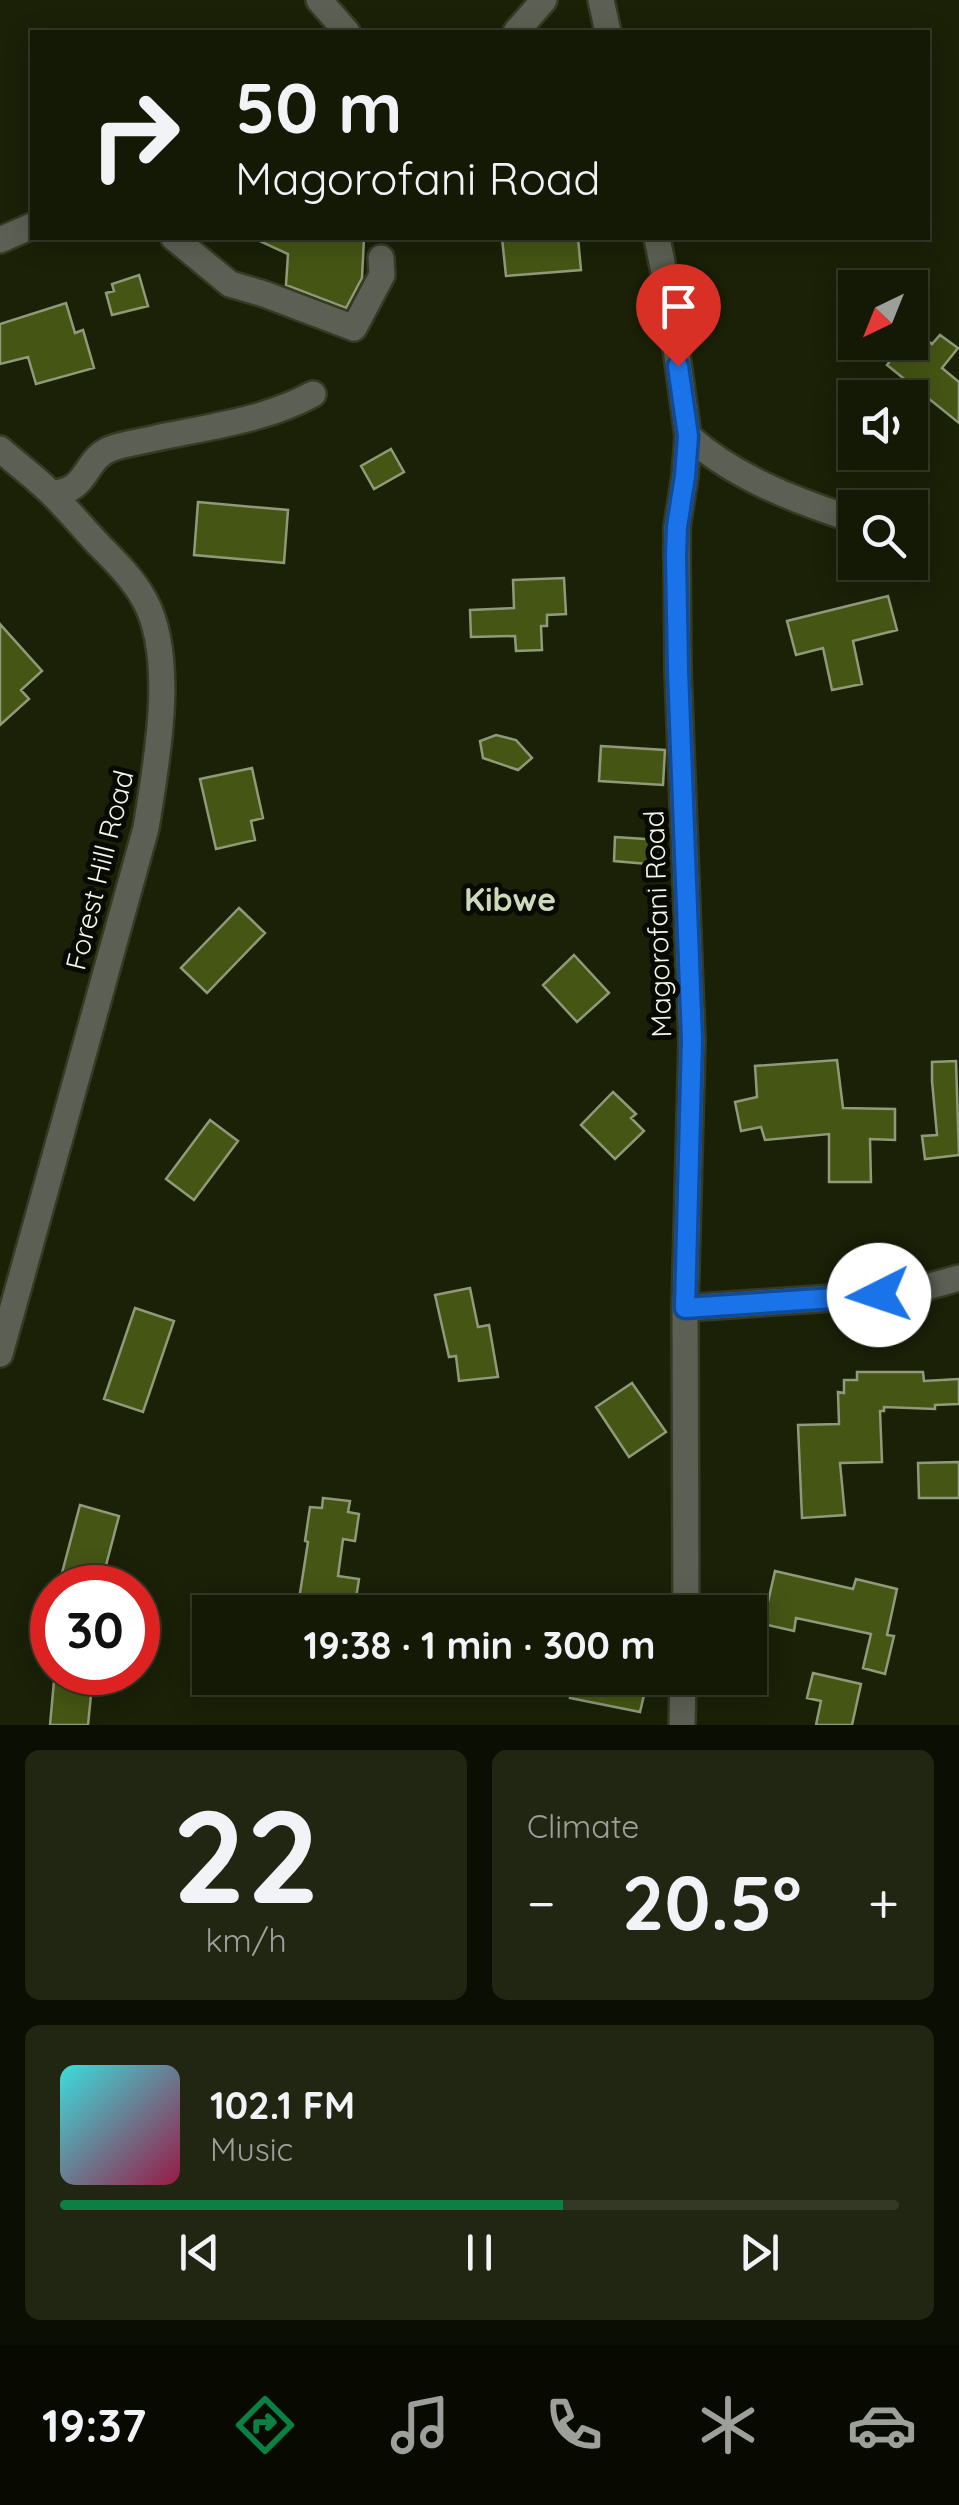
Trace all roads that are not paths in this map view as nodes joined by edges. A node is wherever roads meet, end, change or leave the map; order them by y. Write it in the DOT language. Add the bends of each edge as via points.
graph roads {
  1 [pos="319,0"];
  2 [pos="544,0"];
  3 [pos="600,0"];
  4 [pos="345,30"];
  5 [pos="518,30"];
  6 [pos="608,30"];
  7 [pos="30,227"];
  8 [pos="0,240"];
  9 [pos="176,240"];
  10 [pos="657,240"];
  11 [pos="382,258"];
  12 [pos="313,394"];
  13 [pos="688,436"];
  14 [pos="0,449"];
  15 [pos="51,493"];
  16 [pos="838,514"];
  17 [pos="959,1278"];
  18 [pos="685,1308"];
  19 [pos="0,1354"];
  20 [pos="686,1595"];
  21 [pos="683,1695"];
  22 [pos="682,1725"];
  1 -- 4 [label="street"];
  2 -- 5 [label="street"];
  3 -- 6 [label="street"];
  7 -- 8 [label="street"];
  9 -- 11 [label="street" via="230,284 354,328 382,275"];
  10 -- 13 [label="street, Magorofani Road"];
  12 -- 15 [label="street" via="262,415 106,450 72,489"];
  13 -- 16 [label="street" via="762,485"];
  13 -- 18 [label="street, Magorofani Road" via="676,556 692,1040"];
  14 -- 15 [label="street, Forest Hill Road"];
  15 -- 19 [label="street, Forest Hill Road" via="147,605 160,657 160,743 146,828"];
  17 -- 18 [label="street" via="904,1293"];
  18 -- 20 [label="street, Magorofani Road"];
  21 -- 22 [label="street"];
}
